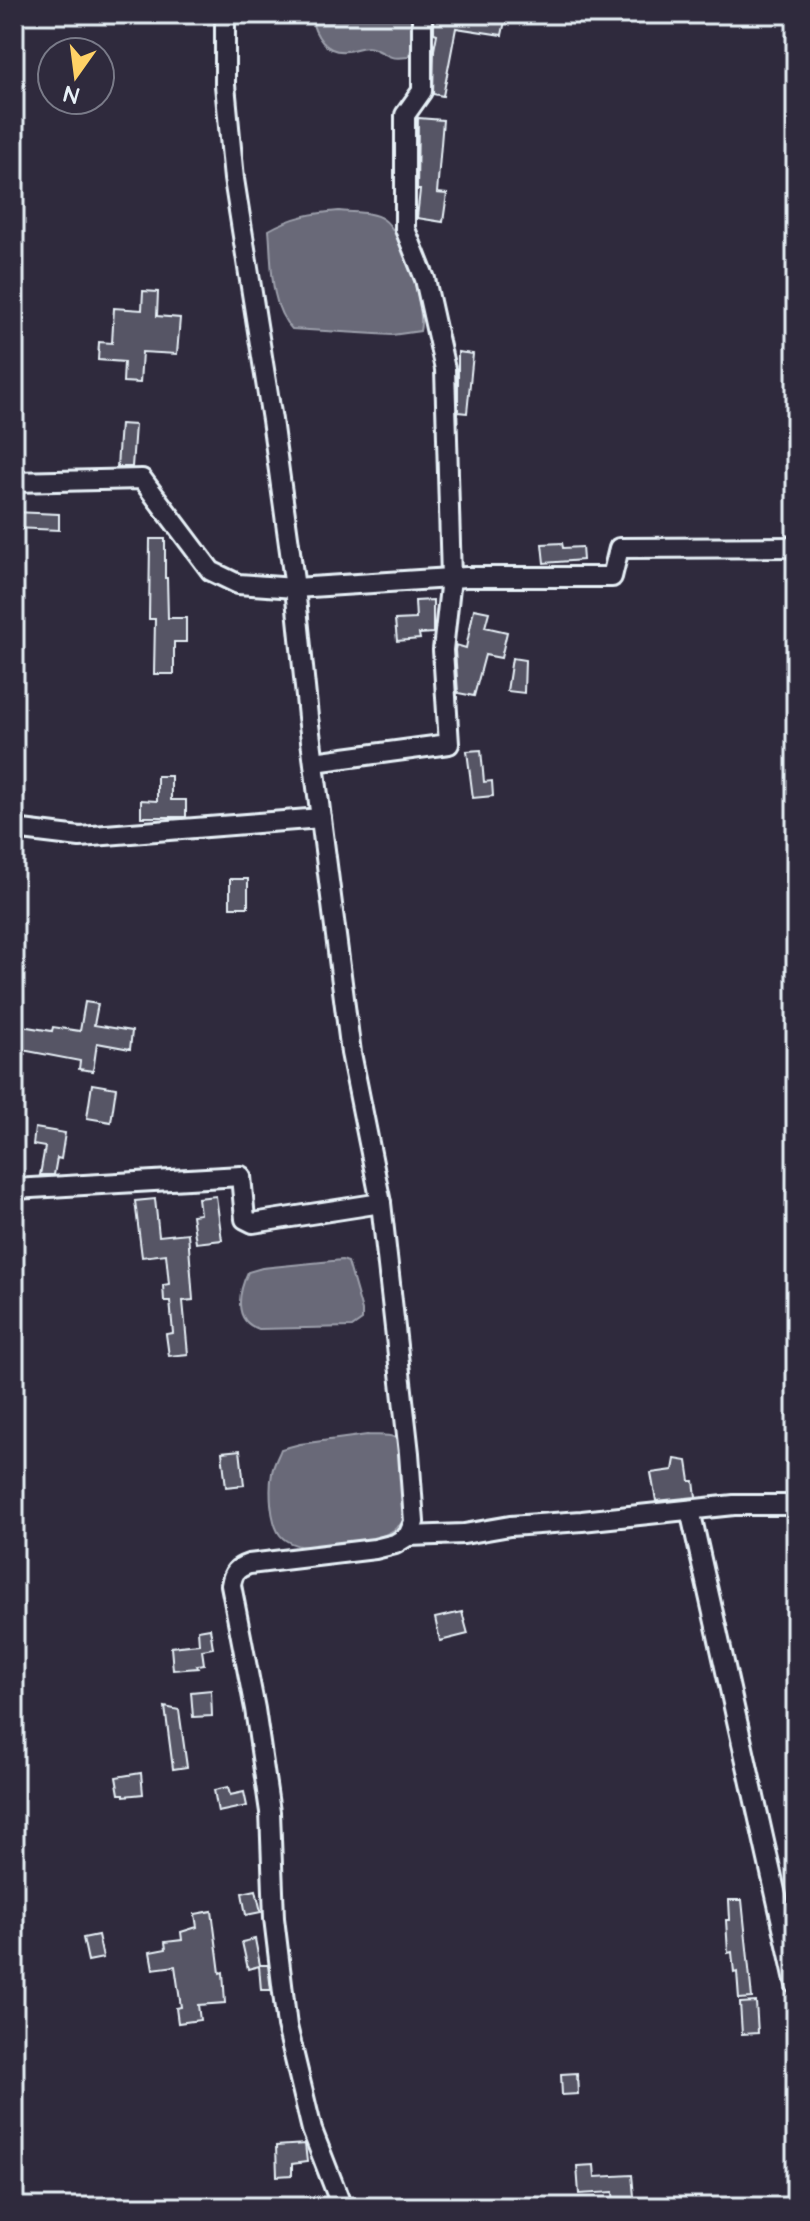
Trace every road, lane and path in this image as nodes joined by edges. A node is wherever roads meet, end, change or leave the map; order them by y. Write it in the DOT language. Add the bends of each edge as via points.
graph roads {
  1 [pos="225,14"];
  2 [pos="422,14"];
  3 [pos="14,482"];
  4 [pos="796,547"];
  5 [pos="451,578"];
  6 [pos="295,588"];
  7 [pos="314,762"];
  8 [pos="321,818"];
  9 [pos="14,829"];
  10 [pos="14,1189"];
  11 [pos="381,1203"];
  12 [pos="796,1505"];
  13 [pos="690,1510"];
  14 [pos="408,1536"];
  15 [pos="796,1985"];
  16 [pos="342,2207"];
  1 -- 6 [label="street" via="234,179"];
  2 -- 5 [label="street" via="422,91 405,115 405,229 425,279 445,369"];
  3 -- 6 [label="street" via="142,479 211,571 238,584"];
  4 -- 5 [label="street" via="619,548 612,577"];
  5 -- 6 [label="street"];
  5 -- 7 [label="street" via="443,650 449,744"];
  6 -- 7 [label="street"];
  7 -- 8 [label="street"];
  8 -- 9 [label="street" via="80,837"];
  8 -- 11 [label="street" via="351,1053"];
  10 -- 11 [label="street" via="241,1176 245,1219 253,1223"];
  11 -- 14 [label="street" via="409,1453 414,1522"];
  12 -- 13 [label="street"];
  13 -- 14 [label="street"];
  13 -- 15 [label="street"];
  14 -- 16 [label="street" via="375,1549 238,1567 231,1585 270,1812 274,1918 287,2026 312,2130"];
}
